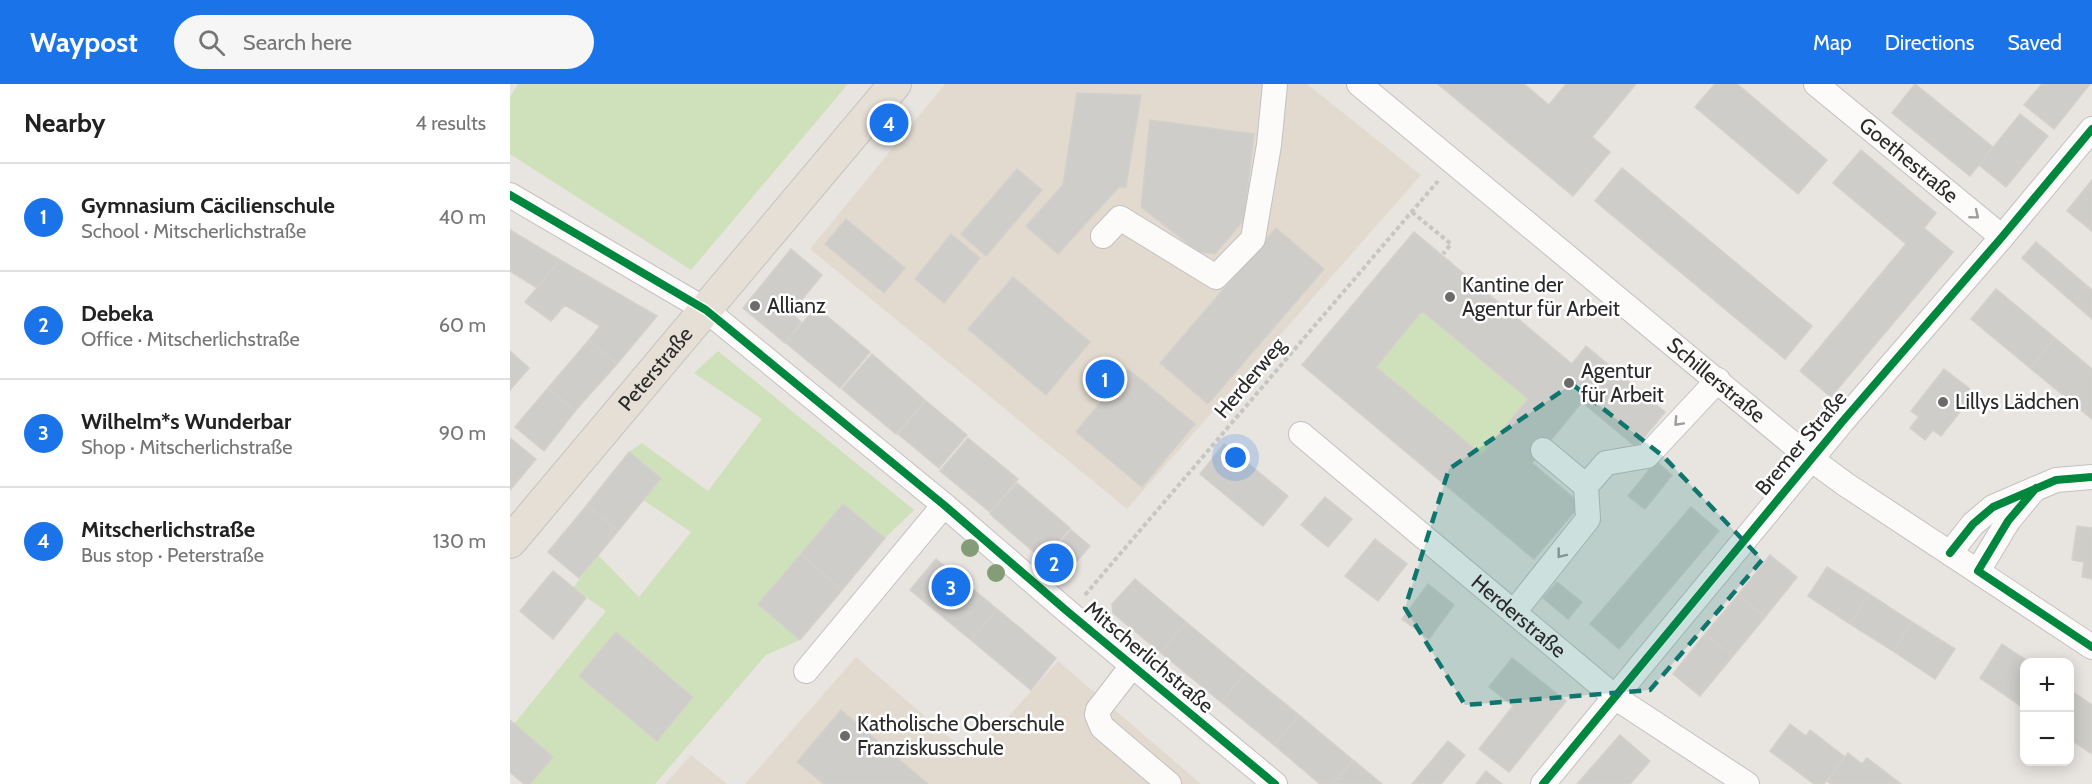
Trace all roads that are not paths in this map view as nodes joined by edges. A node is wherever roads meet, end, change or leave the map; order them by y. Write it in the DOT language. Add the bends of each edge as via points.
graph roads {
  1 [pos="895,84"];
  2 [pos="1275,84"];
  3 [pos="1359,84"];
  4 [pos="1816,84"];
  5 [pos="2092,129"];
  6 [pos="510,195"];
  7 [pos="1102,236"];
  8 [pos="2002,237"];
  9 [pos="706,310"];
  10 [pos="1718,380"];
  11 [pos="1301,434"];
  12 [pos="1542,450"];
  13 [pos="1811,459"];
  14 [pos="2092,477"];
  15 [pos="1586,486"];
  16 [pos="2036,488"];
  17 [pos="945,505"];
  18 [pos="510,542"];
  19 [pos="1950,553"];
  20 [pos="1978,572"];
  21 [pos="1514,612"];
  22 [pos="2092,647"];
  23 [pos="1132,666"];
  24 [pos="806,671"];
  25 [pos="1616,698"];
  26 [pos="1169,784"];
  27 [pos="1275,784"];
  28 [pos="1543,784"];
  29 [pos="1747,784"];
  1 -- 9 [label="main road, Peterstraße"];
  2 -- 7 [label="street" via="1253,239 1216,277 1120,218"];
  3 -- 10 [label="street, Schillerstraße"];
  4 -- 8 [label="street, Goethestraße, one-way"];
  5 -- 8 [label="street, Bremer Straße"];
  6 -- 9 [label="street, Mitscherlichstraße"];
  8 -- 13 [label="street, Bremer Straße"];
  9 -- 17 [label="street, Mitscherlichstraße"];
  9 -- 18 [label="main road, Peterstraße"];
  10 -- 13 [label="street, Schillerstraße"];
  10 -- 15 [label="street, one-way" via="1647,456 1606,463"];
  11 -- 21 [label="street, Herderstraße"];
  12 -- 15 [label="street"];
  13 -- 19 [label="street, Schillerstraße"];
  13 -- 25 [label="street, Bremer Straße"];
  14 -- 16 [label="street" via="2056,480"];
  15 -- 21 [label="street, one-way" via="1588,519"];
  16 -- 19 [label="street" via="1993,507 1973,524"];
  16 -- 20 [label="street" via="2008,521"];
  17 -- 23 [label="street, Mitscherlichstraße"];
  17 -- 24 [label="street"];
  19 -- 20 [label="street, Schillerstraße"];
  20 -- 22 [label="street, Schillerstraße"];
  21 -- 25 [label="street, Herderstraße"];
  23 -- 26 [label="street" via="1098,710 1098,719 1102,727"];
  23 -- 27 [label="street, Mitscherlichstraße"];
  25 -- 28 [label="street, Bremer Straße"];
  25 -- 29 [label="street, Herderstraße"];
}
